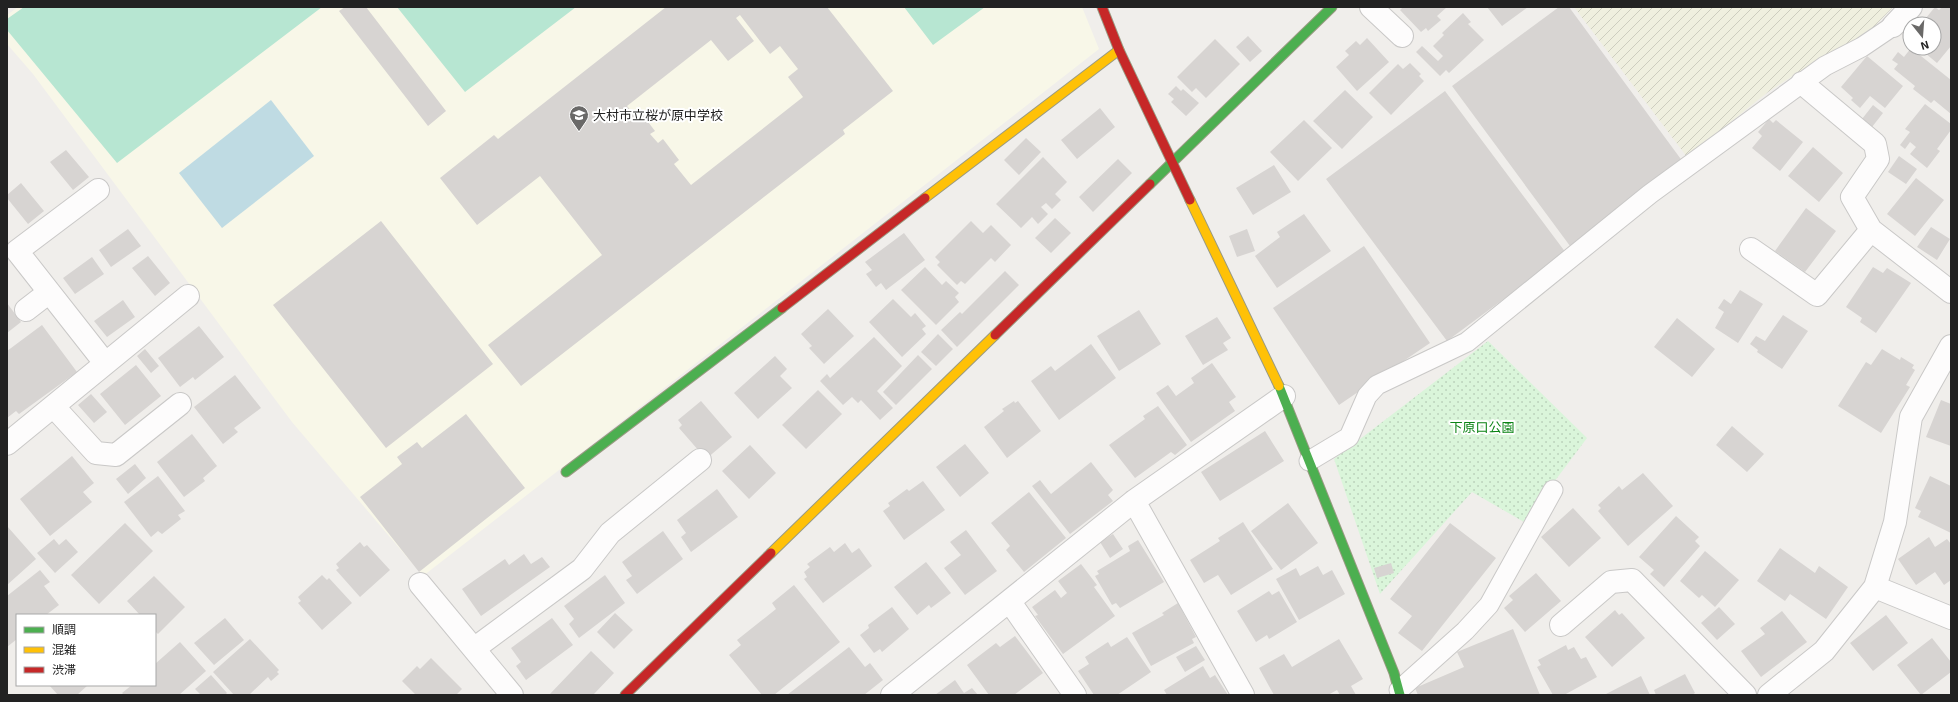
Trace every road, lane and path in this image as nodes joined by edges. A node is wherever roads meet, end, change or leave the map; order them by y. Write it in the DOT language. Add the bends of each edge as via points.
graph roads {
  1 [pos="1102,7"];
  2 [pos="1332,7"];
  3 [pos="1371,7"];
  4 [pos="1911,7"];
  5 [pos="1893,26"];
  6 [pos="1402,36"];
  7 [pos="1119,50"];
  8 [pos="1802,83"];
  9 [pos="1173,162"];
  10 [pos="98,190"];
  11 [pos="1871,230"];
  12 [pos="1751,249"];
  13 [pos="1951,292"];
  14 [pos="48,293"];
  15 [pos="188,296"];
  16 [pos="26,310"];
  17 [pos="1951,346"];
  18 [pos="105,363"];
  19 [pos="1284,396"];
  20 [pos="180,404"];
  21 [pos="54,407"];
  22 [pos="7,444"];
  23 [pos="700,460"];
  24 [pos="1309,461"];
  25 [pos="566,472"];
  26 [pos="1553,490"];
  27 [pos="1134,501"];
  28 [pos="420,584"];
  29 [pos="1875,587"];
  30 [pos="1010,602"];
  31 [pos="1951,618"];
  32 [pos="1561,625"];
  33 [pos="474,648"];
  34 [pos="1400,692"];
  35 [pos="512,695"];
  36 [pos="626,695"];
  37 [pos="892,695"];
  38 [pos="1075,695"];
  39 [pos="1243,695"];
  40 [pos="1745,695"];
  41 [pos="1769,695"];
  1 -- 7 [label="street"];
  2 -- 9 [label="street"];
  3 -- 6 [label="street"];
  4 -- 5 [label="street"];
  5 -- 8 [label="lane"];
  7 -- 9 [label="street"];
  7 -- 25 [label="street"];
  8 -- 11 [label="street" via="1875,144 1878,159 1852,197"];
  8 -- 24 [label="lane" via="1650,194 1467,342 1376,385 1367,396 1349,437"];
  9 -- 19 [label="street"];
  9 -- 36 [label="street"];
  10 -- 14 [label="street" via="16,251"];
  11 -- 12 [label="street" via="1817,295"];
  11 -- 13 [label="street"];
  14 -- 16 [label="street"];
  14 -- 18 [label="street"];
  15 -- 18 [label="street"];
  17 -- 29 [label="street" via="1912,417 1895,522"];
  18 -- 21 [label="street"];
  19 -- 24 [label="street"];
  19 -- 27 [label="street"];
  20 -- 21 [label="street" via="116,455 96,453"];
  21 -- 22 [label="street"];
  23 -- 33 [label="street" via="610,533 582,569"];
  24 -- 34 [label="street"];
  26 -- 34 [label="lane" via="1489,605"];
  27 -- 30 [label="street"];
  27 -- 39 [label="street"];
  28 -- 33 [label="street"];
  29 -- 31 [label="street"];
  29 -- 41 [label="street" via="1824,651"];
  30 -- 37 [label="street"];
  30 -- 38 [label="street"];
  32 -- 40 [label="street" via="1611,582 1632,580"];
  33 -- 35 [label="street"];
}
